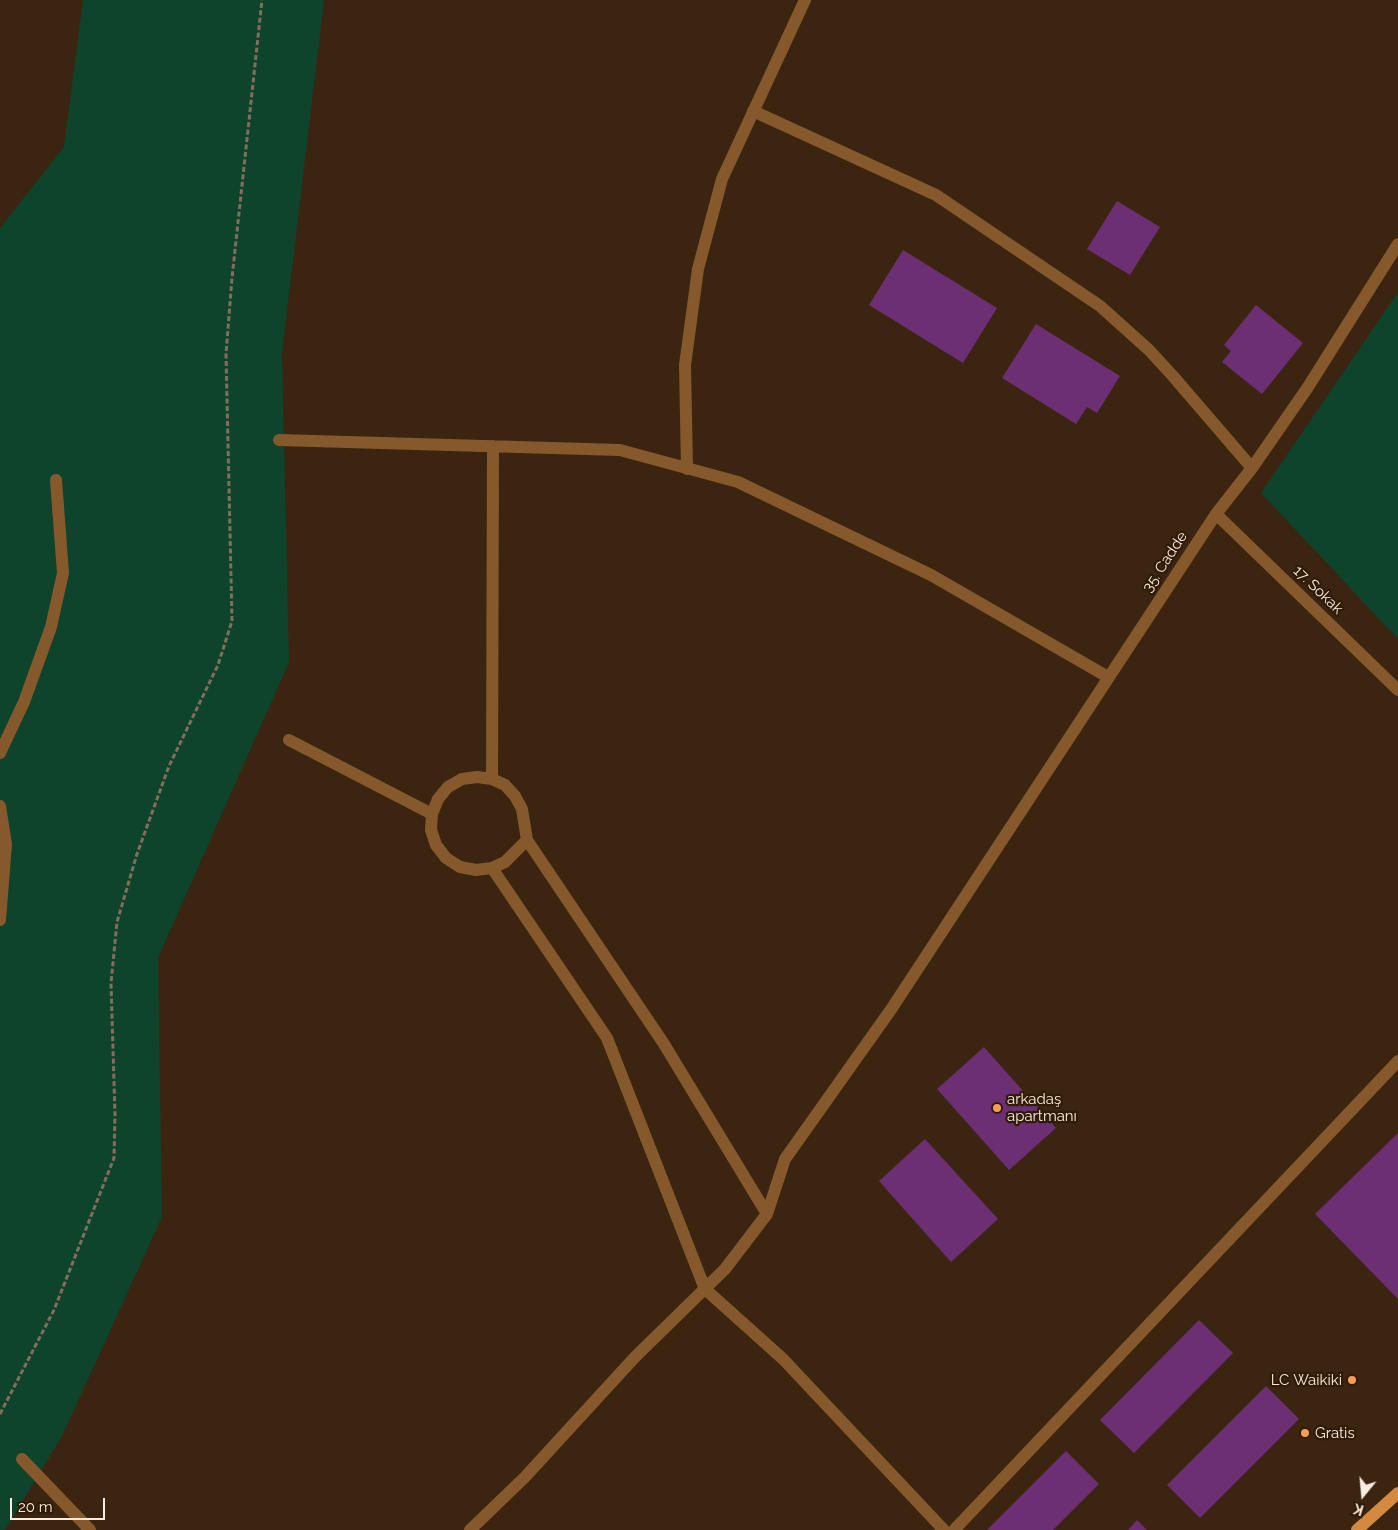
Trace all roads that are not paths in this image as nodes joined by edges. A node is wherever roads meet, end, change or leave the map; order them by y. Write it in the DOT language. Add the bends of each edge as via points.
graph roads {
  1 [pos="805,0"];
  2 [pos="753,111"];
  3 [pos="1398,244"];
  4 [pos="279,440"];
  5 [pos="493,446"];
  6 [pos="687,468"];
  7 [pos="1252,468"];
  8 [pos="56,480"];
  9 [pos="1216,514"];
  10 [pos="1108,677"];
  11 [pos="1398,690"];
  12 [pos="289,740"];
  13 [pos="0,754"];
  14 [pos="492,779"];
  15 [pos="0,806"];
  16 [pos="432,814"];
  17 [pos="527,840"];
  18 [pos="492,868"];
  19 [pos="0,920"];
  20 [pos="1398,1061"];
  21 [pos="767,1214"];
  22 [pos="705,1289"];
  23 [pos="22,1459"];
  24 [pos="1398,1493"];
  25 [pos="90,1530"];
  26 [pos="470,1530"];
  27 [pos="944,1530"];
  28 [pos="954,1530"];
  29 [pos="1357,1530"];
  1 -- 2 [label="street"];
  2 -- 6 [label="street" via="722,179 698,269 685,365"];
  2 -- 7 [label="street" via="936,195 1100,306 1154,356"];
  3 -- 7 [label="street, 35. Cadde" via="1308,387"];
  4 -- 5 [label="street"];
  5 -- 6 [label="street" via="620,450"];
  5 -- 14 [label="street"];
  6 -- 10 [label="street" via="738,482 931,575"];
  7 -- 9 [label="street, 35. Cadde"];
  8 -- 13 [label="street" via="63,573 51,627 24,702"];
  9 -- 10 [label="street, 35. Cadde"];
  9 -- 11 [label="street, 17. Sokak"];
  10 -- 21 [label="street, 35. Cadde" via="892,1008 785,1159"];
  12 -- 16 [label="street"];
  14 -- 16 [label="street" via="477,776 462,779 448,787"];
  14 -- 17 [label="street" via="505,785 516,796 522,809"];
  15 -- 19 [label="street" via="6,844"];
  16 -- 18 [label="street" via="431,830 436,845 446,858 460,867"];
  17 -- 18 [label="street" via="505,862"];
  17 -- 21 [label="street" via="664,1044"];
  18 -- 22 [label="street" via="607,1038"];
  20 -- 28 [label="street"];
  21 -- 22 [label="street, 35. Cadde" via="725,1269"];
  22 -- 26 [label="street, 35. Cadde" via="635,1357"];
  22 -- 27 [label="street" via="783,1359"];
  23 -- 25 [label="street"];
  24 -- 29 [label="main road"];
}
